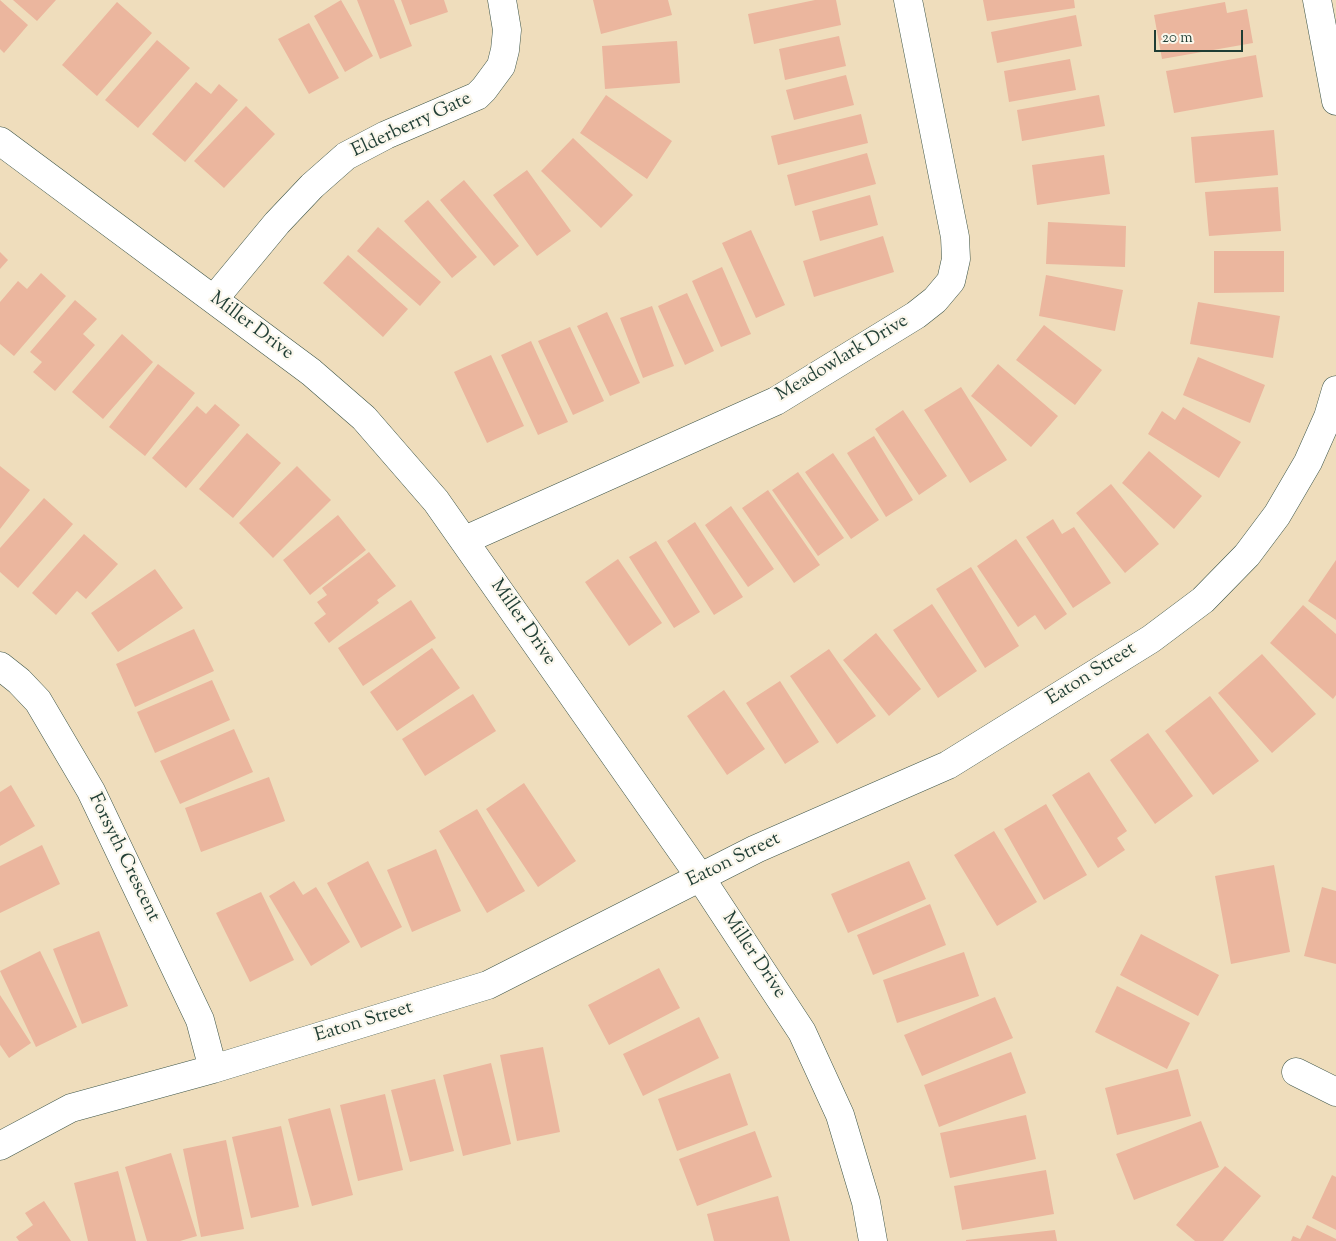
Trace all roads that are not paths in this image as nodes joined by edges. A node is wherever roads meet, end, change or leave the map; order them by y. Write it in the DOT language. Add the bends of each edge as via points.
graph roads {
  1 [pos="502,0"];
  2 [pos="908,0"];
  3 [pos="1317,0"];
  4 [pos="1336,101"];
  5 [pos="0,141"];
  6 [pos="214,299"];
  7 [pos="1336,390"];
  8 [pos="465,540"];
  9 [pos="0,666"];
  10 [pos="700,877"];
  11 [pos="213,1069"];
  12 [pos="1296,1072"];
  13 [pos="1336,1092"];
  14 [pos="0,1146"];
  15 [pos="873,1241"];
  1 -- 6 [label="street, Elderberry Gate" via="505,50 501,66 484,89 477,96 346,156 277,223"];
  2 -- 8 [label="street, Meadowlark Drive" via="954,237 956,259 951,281 935,300 916,314 776,401"];
  3 -- 4 [label="street"];
  5 -- 6 [label="street, Miller Drive"];
  6 -- 8 [label="street, Miller Drive" via="311,372 364,418 411,470"];
  7 -- 10 [label="street, Eaton Street" via="1308,462 1277,515 1247,555 1203,600 1151,639 948,765"];
  8 -- 10 [label="street, Miller Drive"];
  9 -- 11 [label="street, Forsyth Crescent" via="38,701 91,791 200,1020"];
  10 -- 11 [label="street, Eaton Street" via="488,985"];
  10 -- 15 [label="street, Miller Drive" via="780,995 821,1070 850,1147"];
  11 -- 14 [label="street, Eaton Street" via="71,1108"];
  12 -- 13 [label="street"];
}
